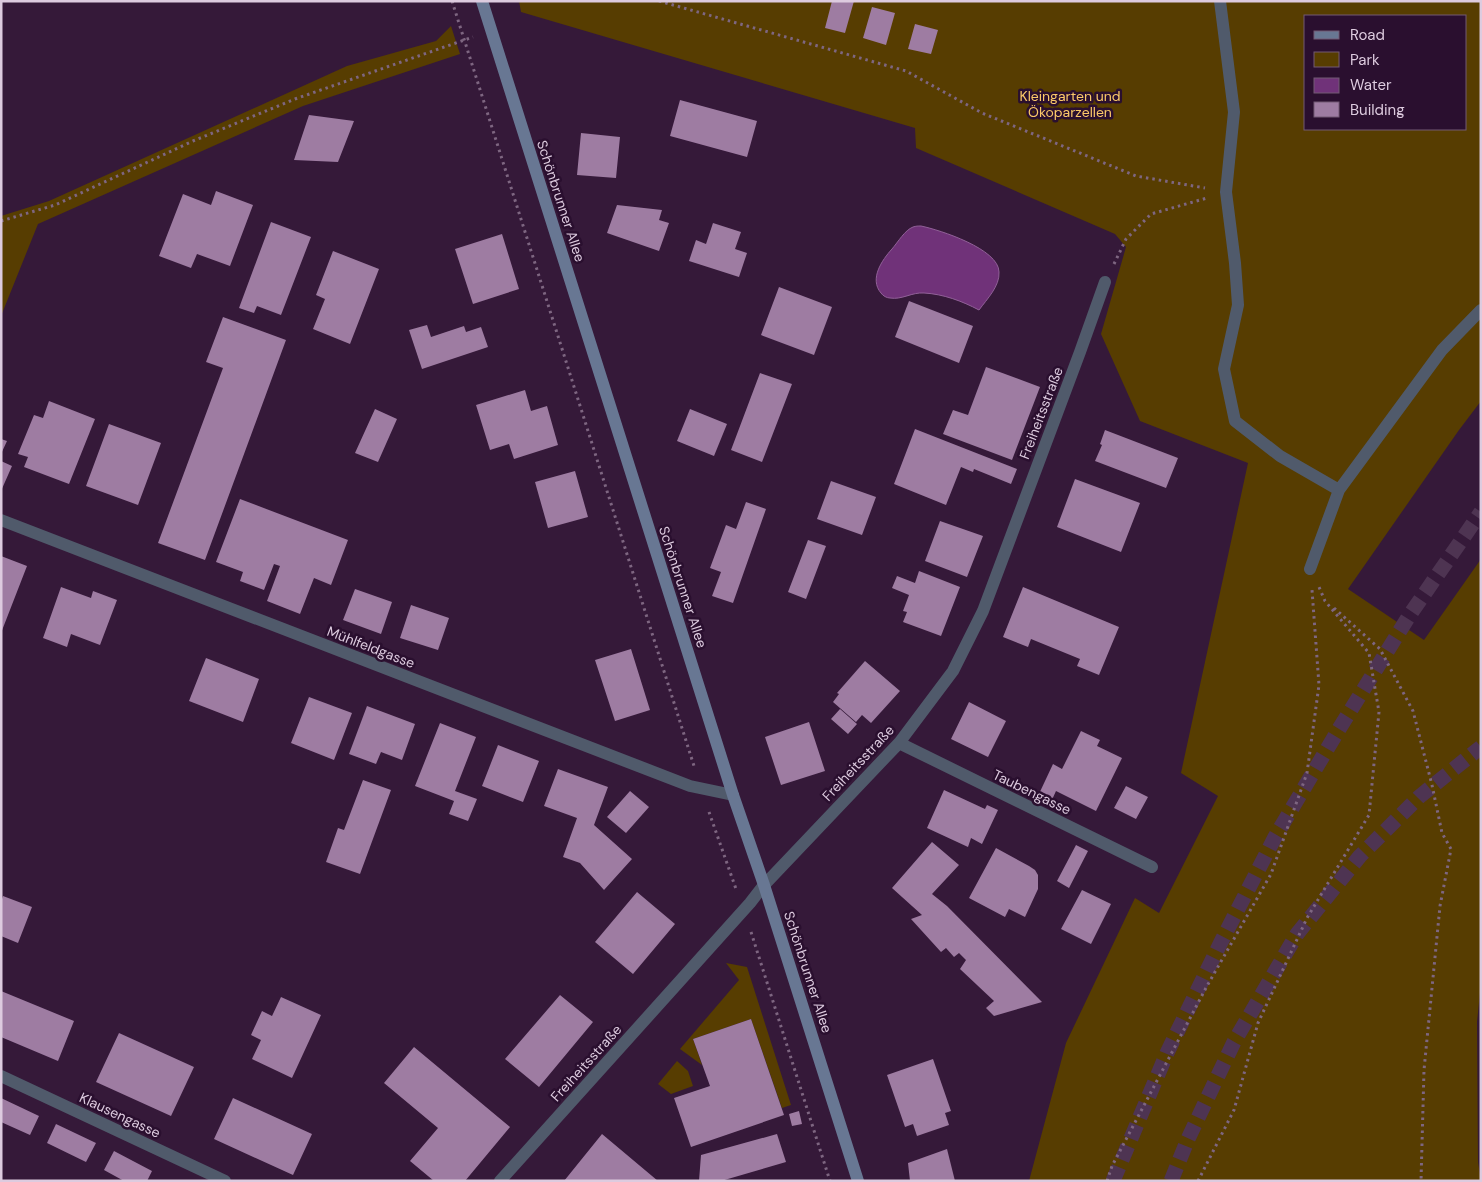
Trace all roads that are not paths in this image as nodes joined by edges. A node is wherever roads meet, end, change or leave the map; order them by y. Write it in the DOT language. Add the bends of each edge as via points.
graph roads {
  1 [pos="482,1"];
  2 [pos="1220,1"];
  3 [pos="1104,282"];
  4 [pos="1481,310"];
  5 [pos="1339,490"];
  6 [pos="1,520"];
  7 [pos="1310,569"];
  8 [pos="899,743"];
  9 [pos="733,795"];
  10 [pos="1152,867"];
  11 [pos="764,885"];
  12 [pos="1,1076"];
  13 [pos="225,1181"];
  14 [pos="500,1181"];
  15 [pos="858,1181"];
  1 -- 9 [label="main road, Schönbrunner Allee"];
  2 -- 5 [label="street" via="1234,112 1226,192 1238,305 1224,369 1235,420 1280,456"];
  3 -- 8 [label="street, Freiheitsstraße" via="983,611 953,671"];
  4 -- 5 [label="street" via="1442,350"];
  5 -- 7 [label="street"];
  6 -- 9 [label="street, Mühlfeldgasse" via="671,779"];
  8 -- 10 [label="street, Taubengasse"];
  8 -- 11 [label="street, Freiheitsstraße"];
  9 -- 11 [label="main road, Schönbrunner Allee"];
  11 -- 14 [label="street, Freiheitsstraße"];
  11 -- 15 [label="main road, Schönbrunner Allee"];
  12 -- 13 [label="street, Klausengasse"];
}
